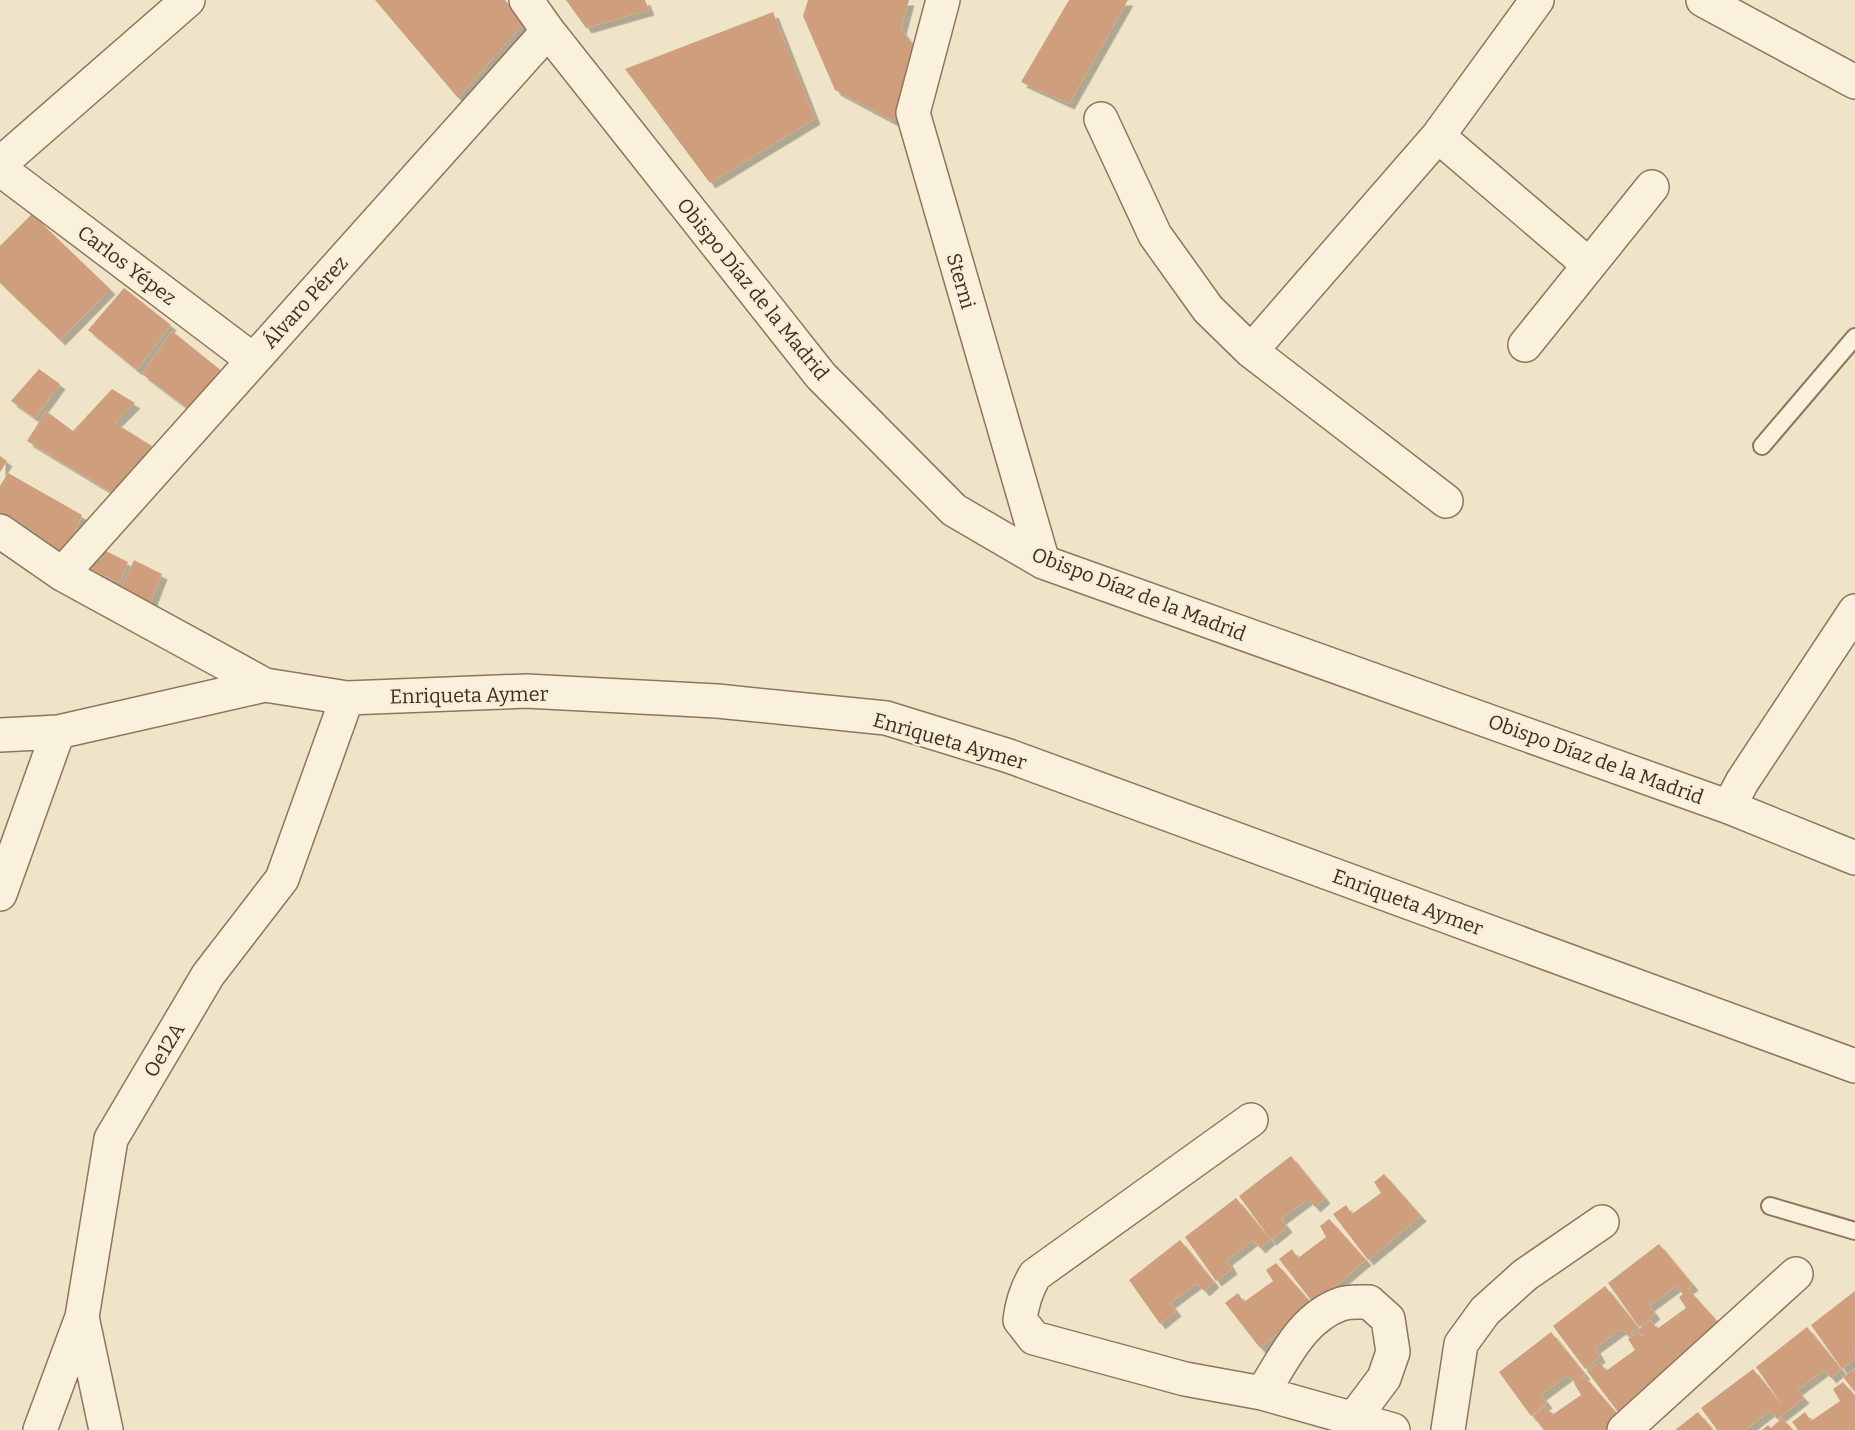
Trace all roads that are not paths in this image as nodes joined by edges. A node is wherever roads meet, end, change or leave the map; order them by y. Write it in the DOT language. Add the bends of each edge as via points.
graph roads {
  1 [pos="188,0"];
  2 [pos="526,0"];
  3 [pos="943,0"];
  4 [pos="1537,0"];
  5 [pos="1703,0"];
  6 [pos="548,31"];
  7 [pos="1855,82"];
  8 [pos="1101,119"];
  9 [pos="1438,136"];
  10 [pos="0,164"];
  11 [pos="0,169"];
  12 [pos="1652,187"];
  13 [pos="1589,265"];
  14 [pos="1855,337"];
  15 [pos="1525,345"];
  16 [pos="1251,351"];
  17 [pos="253,360"];
  18 [pos="1762,446"];
  19 [pos="1446,501"];
  20 [pos="0,531"];
  21 [pos="1043,562"];
  22 [pos="62,574"];
  23 [pos="1855,610"];
  24 [pos="265,685"];
  25 [pos="347,699"];
  26 [pos="58,732"];
  27 [pos="0,735"];
  28 [pos="1729,807"];
  29 [pos="1855,858"];
  30 [pos="0,894"];
  31 [pos="1855,1066"];
  32 [pos="1251,1120"];
  33 [pos="1770,1206"];
  34 [pos="1602,1222"];
  35 [pos="1855,1232"];
  36 [pos="1796,1274"];
  37 [pos="82,1317"];
  38 [pos="1262,1394"];
  39 [pos="1354,1418"];
  40 [pos="40,1430"];
  41 [pos="106,1430"];
  42 [pos="1393,1430"];
  43 [pos="1448,1430"];
  44 [pos="1624,1430"];
  1 -- 10 [label="street"];
  2 -- 6 [label="street, Obispo Díaz de la Madrid"];
  3 -- 21 [label="street, Sterni" via="913,113"];
  4 -- 9 [label="street"];
  5 -- 7 [label="street"];
  6 -- 17 [label="street, Álvaro Pérez"];
  6 -- 21 [label="street, Obispo Díaz de la Madrid" via="821,376 954,510"];
  8 -- 16 [label="street" via="1155,235 1208,309"];
  9 -- 13 [label="street"];
  9 -- 16 [label="street"];
  11 -- 17 [label="street, Carlos Yépez"];
  12 -- 13 [label="street"];
  13 -- 15 [label="street"];
  14 -- 18 [label="lane"];
  16 -- 19 [label="street"];
  17 -- 22 [label="street, Álvaro Pérez"];
  20 -- 22 [label="street, Enriqueta Aymer"];
  21 -- 28 [label="street, Obispo Díaz de la Madrid"];
  22 -- 24 [label="street, Enriqueta Aymer"];
  23 -- 28 [label="street"];
  24 -- 25 [label="street, Enriqueta Aymer"];
  24 -- 26 [label="street"];
  25 -- 31 [label="street, Enriqueta Aymer" via="526,691 717,701 886,718 1009,756"];
  25 -- 37 [label="street, Oe12A" via="282,879 208,975 111,1139"];
  26 -- 27 [label="street"];
  26 -- 30 [label="street"];
  28 -- 29 [label="street, Obispo Díaz de la Madrid"];
  32 -- 38 [label="street" via="1035,1275 1022,1303 1020,1320 1034,1338 1185,1379"];
  33 -- 35 [label="lane"];
  34 -- 43 [label="street" via="1525,1275 1485,1311 1461,1344"];
  36 -- 44 [label="street"];
  37 -- 40 [label="street"];
  37 -- 41 [label="street, Oe12A"];
  38 -- 39 [label="street"];
  38 -- 39 [label="street" via="1296,1338 1316,1318 1342,1303 1369,1302 1388,1319 1393,1352 1384,1378"];
  39 -- 42 [label="street"];
}
